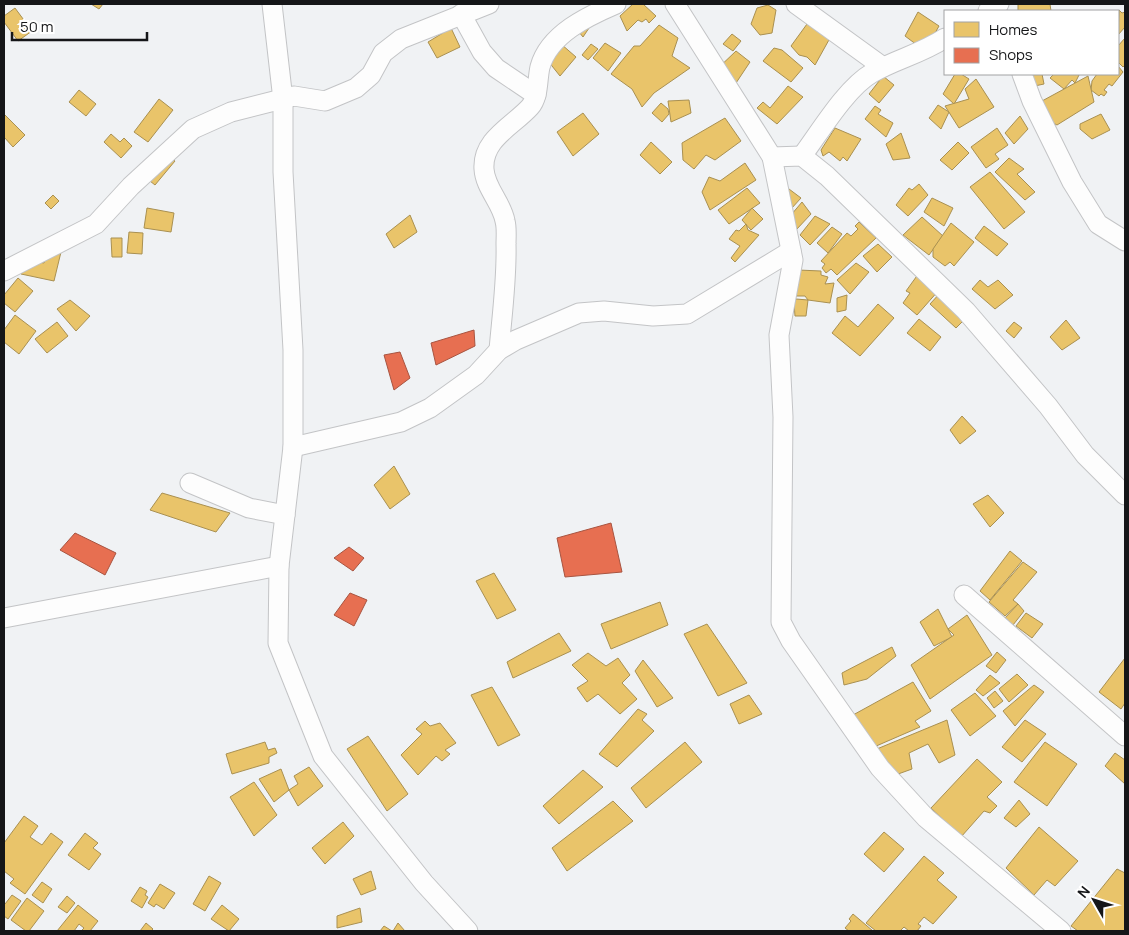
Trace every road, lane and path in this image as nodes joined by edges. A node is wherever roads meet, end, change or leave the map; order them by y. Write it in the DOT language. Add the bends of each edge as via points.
graph roads {
  1 [pos="272,4"];
  2 [pos="489,4"];
  3 [pos="616,4"];
  4 [pos="675,4"];
  5 [pos="796,4"];
  6 [pos="461,14"];
  7 [pos="944,39"];
  8 [pos="883,67"];
  9 [pos="1022,75"];
  10 [pos="536,96"];
  11 [pos="283,100"];
  12 [pos="802,156"];
  13 [pos="772,157"];
  14 [pos="1125,241"];
  15 [pos="791,251"];
  16 [pos="4,270"];
  17 [pos="499,350"];
  18 [pos="293,446"];
  19 [pos="190,483"];
  20 [pos="1125,495"];
  21 [pos="285,516"];
  22 [pos="279,566"];
  23 [pos="964,595"];
  24 [pos="4,618"];
  25 [pos="1125,736"];
  26 [pos="468,931"];
  27 [pos="1061,931"];
  1 -- 11 [label="street"];
  2 -- 6 [label="street"];
  3 -- 10 [label="street" via="572,26 552,46 541,65"];
  4 -- 13 [label="street"];
  5 -- 8 [label="street"];
  6 -- 10 [label="street" via="482,52 496,68"];
  6 -- 11 [label="street" via="401,39 384,53 371,75 356,88 325,101 294,96"];
  7 -- 8 [label="street" via="925,52"];
  8 -- 12 [label="street" via="869,74 841,102"];
  9 -- 14 [label="street" via="1072,182 1098,224"];
  10 -- 17 [label="street" via="531,106 488,148 484,168 506,221 507,260"];
  11 -- 16 [label="street" via="232,112 193,129 131,186 96,224"];
  11 -- 18 [label="street" via="283,172 293,350"];
  12 -- 13 [label="street"];
  12 -- 20 [label="street" via="827,176 966,311 1048,406 1085,455"];
  13 -- 15 [label="street"];
  15 -- 17 [label="street" via="687,314 653,316 604,310 579,313"];
  15 -- 27 [label="street" via="793,260 779,335 783,417 781,622 802,657 887,775 926,818"];
  17 -- 18 [label="street" via="476,375 430,408 401,422"];
  18 -- 21 [label="street"];
  19 -- 21 [label="street" via="249,508"];
  21 -- 22 [label="street"];
  22 -- 24 [label="street"];
  22 -- 26 [label="street" via="278,643 324,756 424,883"];
  23 -- 25 [label="street"];
}
